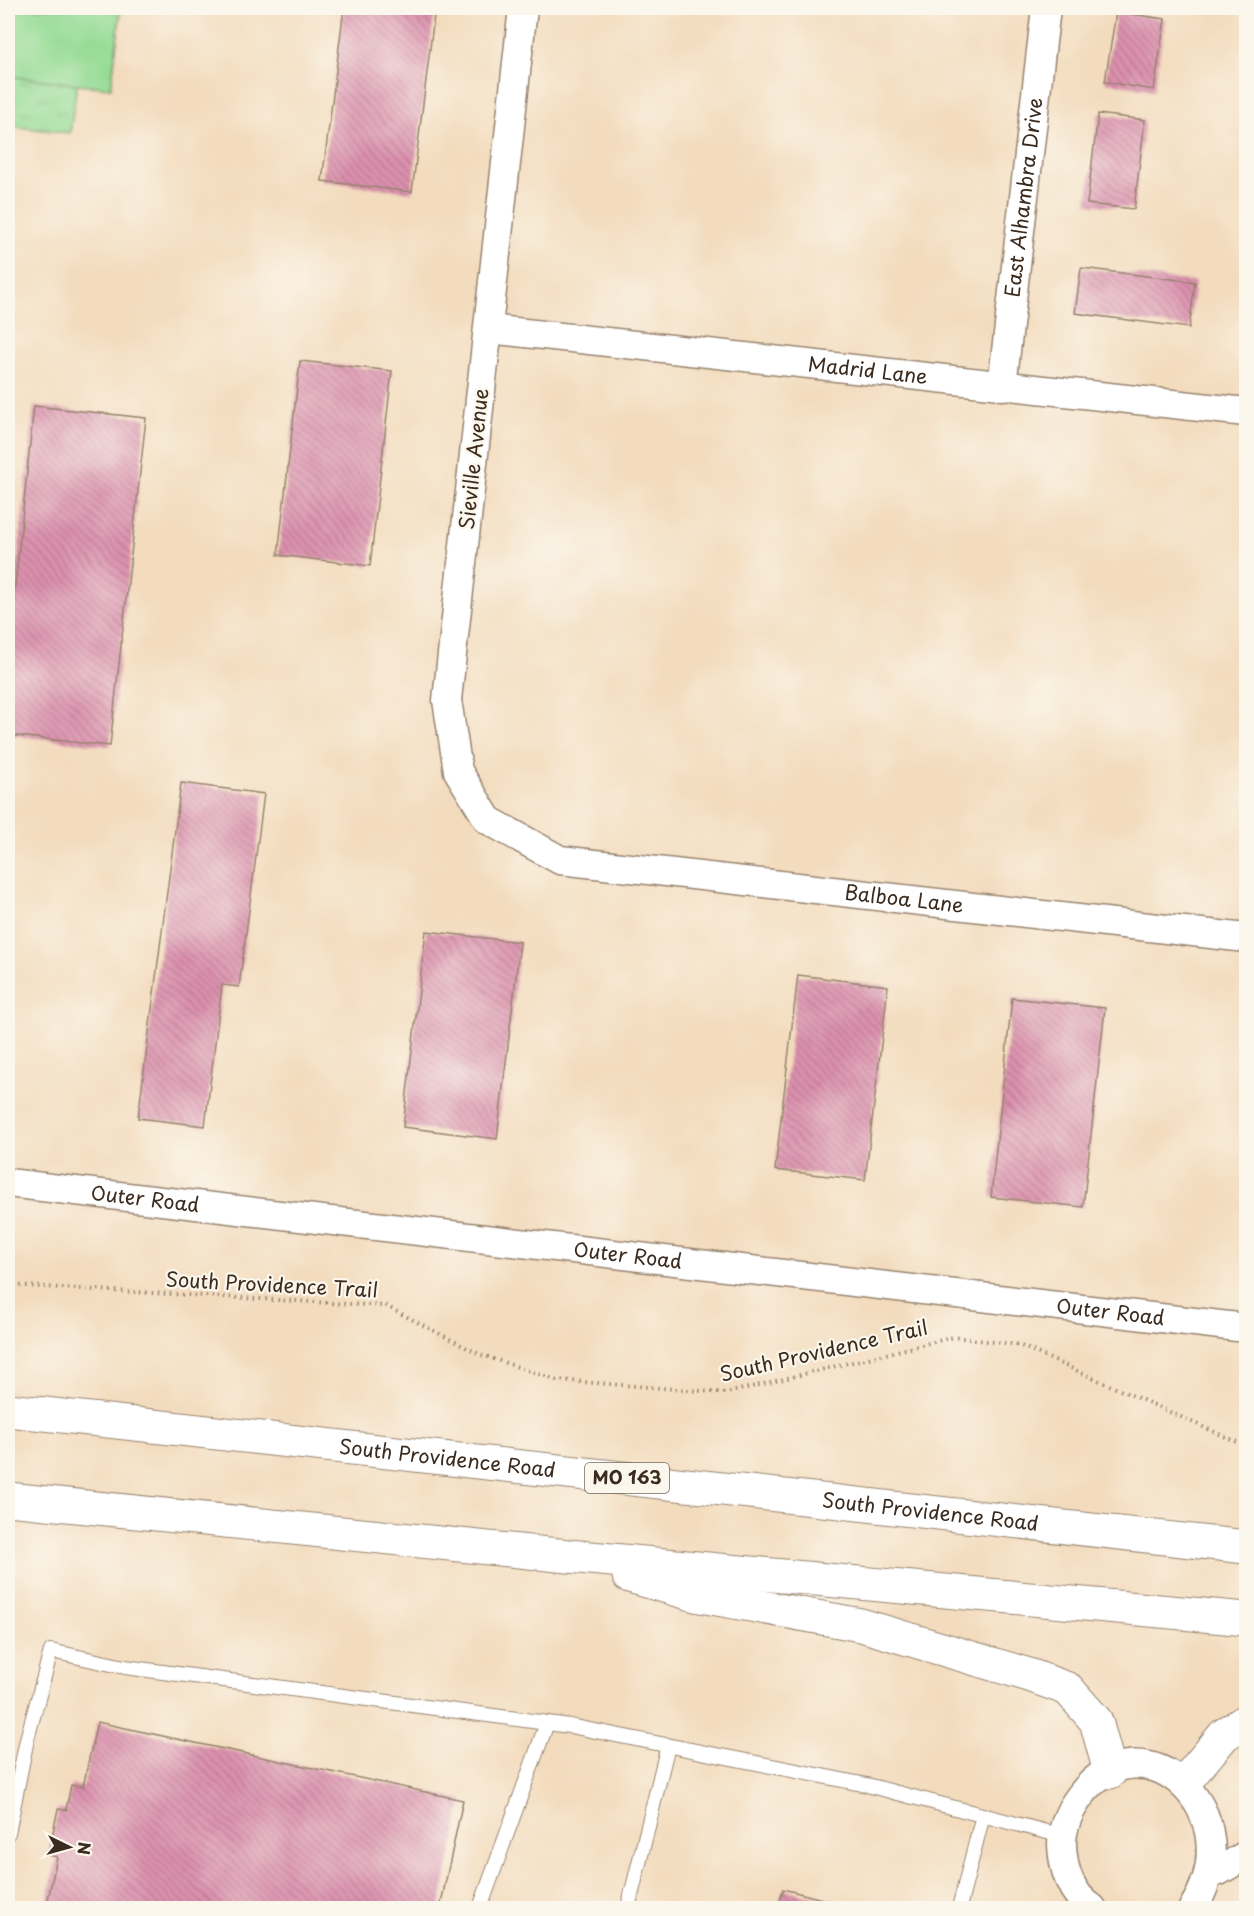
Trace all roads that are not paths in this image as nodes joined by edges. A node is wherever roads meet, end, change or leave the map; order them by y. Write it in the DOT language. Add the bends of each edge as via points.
graph roads {
  1 [pos="523,8"];
  2 [pos="1046,8"];
  3 [pos="489,329"];
  4 [pos="1002,386"];
  5 [pos="1246,412"];
  6 [pos="560,860"];
  7 [pos="1246,938"];
  8 [pos="8,1183"];
  9 [pos="1246,1328"];
  10 [pos="8,1410"];
  11 [pos="8,1499"];
  12 [pos="1246,1548"];
  13 [pos="558,1555"];
  14 [pos="1246,1619"];
  15 [pos="1246,1721"];
  16 [pos="547,1723"];
  17 [pos="668,1745"];
  18 [pos="1110,1772"];
  19 [pos="1188,1778"];
  20 [pos="983,1815"];
  21 [pos="8,1833"];
  22 [pos="1062,1836"];
  23 [pos="1246,1855"];
  24 [pos="1219,1871"];
  25 [pos="1071,1898"];
  26 [pos="480,1908"];
  27 [pos="628,1908"];
  28 [pos="960,1908"];
  29 [pos="1092,1908"];
  30 [pos="1193,1908"];
  1 -- 3 [label="street, Sieville Avenue"];
  2 -- 4 [label="street, East Alhambra Drive"];
  3 -- 4 [label="street, Madrid Lane"];
  3 -- 6 [label="street, Sieville Avenue" via="447,700 458,771 488,820"];
  4 -- 5 [label="street, Madrid Lane"];
  6 -- 7 [label="street, Balboa Lane"];
  8 -- 9 [label="street, Outer Road"];
  10 -- 12 [label="main road, South Providence Road / MO 163"];
  11 -- 13 [label="main road"];
  13 -- 14 [label="main road"];
  13 -- 18 [label="main road" via="695,1595 861,1625 1068,1689 1096,1721"];
  15 -- 19 [label="main road" via="1224,1735"];
  16 -- 17 [label="lane"];
  16 -- 21 [label="lane" via="125,1666 51,1651 27,1739"];
  16 -- 26 [label="lane"];
  17 -- 20 [label="lane" via="867,1785"];
  17 -- 27 [label="lane"];
  18 -- 19 [label="street" via="1145,1765 1163,1767"];
  18 -- 22 [label="street" via="1087,1787 1070,1809"];
  19 -- 24 [label="street" via="1227,1826"];
  20 -- 22 [label="lane"];
  20 -- 28 [label="lane"];
  22 -- 25 [label="street"];
  23 -- 24 [label="street"];
  24 -- 30 [label="street" via="1209,1892"];
  25 -- 29 [label="street"];
}
